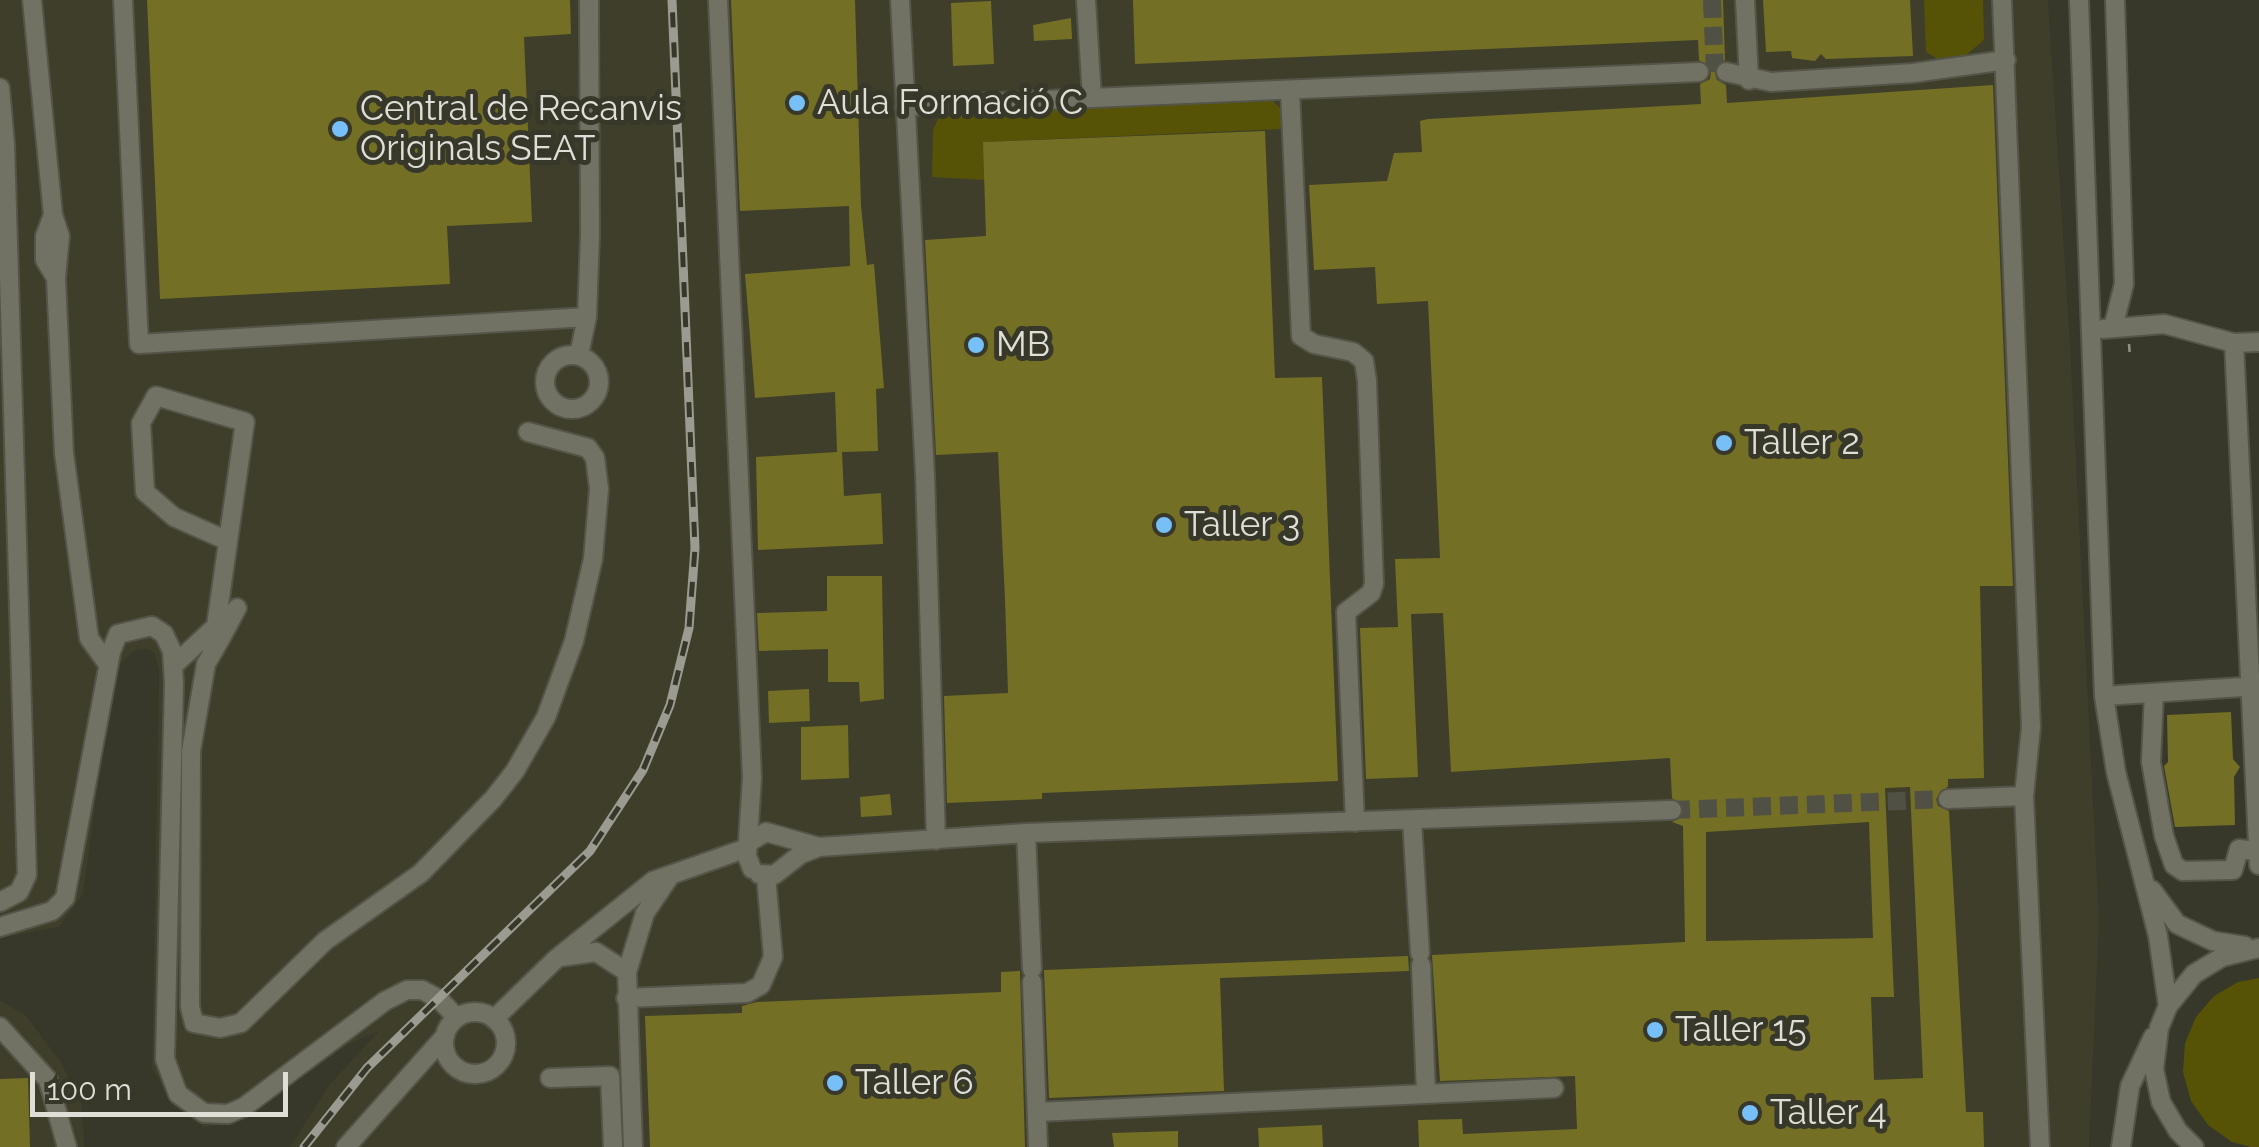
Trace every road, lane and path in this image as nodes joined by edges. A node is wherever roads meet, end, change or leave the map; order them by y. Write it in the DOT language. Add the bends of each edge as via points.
graph roads {
  1 [pos="32,0"];
  2 [pos="123,0"];
  3 [pos="589,0"];
  4 [pos="718,0"];
  5 [pos="900,0"];
  6 [pos="1086,0"];
  7 [pos="1745,0"];
  8 [pos="2002,0"];
  9 [pos="2079,0"];
  10 [pos="2115,0"];
  11 [pos="2006,60"];
  12 [pos="1699,72"];
  13 [pos="1726,72"];
  14 [pos="1749,80"];
  15 [pos="0,88"];
  16 [pos="1290,90"];
  17 [pos="1092,98"];
  18 [pos="905,106"];
  19 [pos="587,317"];
  20 [pos="2113,328"];
  21 [pos="2092,330"];
  22 [pos="2259,342"];
  23 [pos="2234,343"];
  24 [pos="579,355"];
  25 [pos="528,432"];
  26 [pos="228,541"];
  27 [pos="236,608"];
  28 [pos="219,631"];
  29 [pos="108,663"];
  30 [pos="173,666"];
  31 [pos="2254,686"];
  32 [pos="2154,692"];
  33 [pos="2104,696"];
  34 [pos="2024,796"];
  35 [pos="1948,799"];
  36 [pos="1672,810"];
  37 [pos="1412,820"];
  38 [pos="1356,822"];
  39 [pos="1026,833"];
  40 [pos="762,840"];
  41 [pos="936,840"];
  42 [pos="820,847"];
  43 [pos="2257,858"];
  44 [pos="706,864"];
  45 [pos="788,864"];
  46 [pos="673,872"];
  47 [pos="759,872"];
  48 [pos="2146,882"];
  49 [pos="0,902"];
  50 [pos="0,927"];
  51 [pos="2256,948"];
  52 [pos="557,958"];
  53 [pos="627,972"];
  54 [pos="626,998"];
  55 [pos="2168,1006"];
  56 [pos="457,1018"];
  57 [pos="494,1019"];
  58 [pos="0,1027"];
  59 [pos="2159,1028"];
  60 [pos="444,1036"];
  61 [pos="460,1071"];
  62 [pos="414,1072"];
  63 [pos="1334,1077"];
  64 [pos="550,1078"];
  65 [pos="1554,1088"];
  66 [pos="1426,1093"];
  67 [pos="1335,1097"];
  68 [pos="1037,1112"];
  69 [pos="67,1147"];
  70 [pos="346,1147"];
  71 [pos="613,1147"];
  72 [pos="633,1147"];
  73 [pos="1038,1147"];
  74 [pos="2040,1147"];
  75 [pos="2121,1147"];
  76 [pos="2194,1147"];
  1 -- 29 [label="street" via="60,236 64,453 88,638"];
  2 -- 19 [label="street" via="139,344"];
  3 -- 19 [label="street"];
  4 -- 40 [label="street" via="752,802"];
  5 -- 18 [label="street"];
  6 -- 17 [label="street"];
  7 -- 14 [label="street"];
  8 -- 11 [label="street"];
  9 -- 21 [label="street"];
  10 -- 20 [label="street" via="2124,284"];
  11 -- 14 [label="street"];
  11 -- 34 [label="street" via="2031,726"];
  12 -- 16 [label="street"];
  13 -- 14 [label="street"];
  15 -- 49 [label="street" via="26,876 20,892"];
  16 -- 17 [label="street"];
  16 -- 38 [label="street" via="1301,336 1364,361 1374,584 1346,612"];
  17 -- 18 [label="street"];
  18 -- 41 [label="street"];
  19 -- 24 [label="street"];
  20 -- 21 [label="street"];
  20 -- 23 [label="street" via="2164,324"];
  21 -- 33 [label="street"];
  22 -- 23 [label="street"];
  23 -- 31 [label="street"];
  25 -- 28 [label="street" via="588,448 599,489 574,641 546,717 516,772 421,873 325,941 241,1024 220,1028 194,1022 190,1007 188,868 191,751 199,691"];
  26 -- 26 [label="street" via="245,422 156,396 141,424 144,492 174,517"];
  26 -- 28 [label="street"];
  27 -- 28 [label="street"];
  28 -- 30 [label="street"];
  29 -- 30 [label="street" via="118,634 152,626 164,634"];
  29 -- 50 [label="street" via="65,898 52,912"];
  30 -- 56 [label="street" via="165,1059 178,1094 204,1113 244,1107 407,990 439,998"];
  31 -- 32 [label="street"];
  31 -- 43 [label="street"];
  32 -- 33 [label="street"];
  32 -- 43 [label="street" via="2151,762 2174,864 2183,871 2233,870 2239,848"];
  33 -- 48 [label="street" via="2116,772"];
  34 -- 35 [label="street"];
  34 -- 74 [label="street"];
  36 -- 37 [label="street"];
  37 -- 38 [label="street"];
  37 -- 66 [label="street"];
  38 -- 39 [label="street"];
  39 -- 41 [label="street"];
  39 -- 68 [label="street"];
  40 -- 42 [label="street"];
  40 -- 44 [label="street"];
  40 -- 45 [label="street" via="789,847"];
  40 -- 47 [label="street"];
  41 -- 42 [label="street"];
  42 -- 45 [label="street"];
  44 -- 46 [label="street"];
  44 -- 47 [label="street"];
  45 -- 47 [label="street"];
  46 -- 52 [label="street" via="637,892"];
  46 -- 53 [label="street" via="645,912"];
  47 -- 54 [label="street" via="773,958 761,985 747,993"];
  48 -- 51 [label="street" via="2177,924 2213,941"];
  48 -- 55 [label="street"];
  51 -- 55 [label="street" via="2222,956 2194,974"];
  52 -- 53 [label="street" via="596,952"];
  52 -- 57 [label="street"];
  53 -- 54 [label="street"];
  54 -- 72 [label="street"];
  55 -- 59 [label="street"];
  56 -- 57 [label="street" via="476,1012"];
  56 -- 60 [label="street"];
  57 -- 61 [label="street" via="506,1036 504,1056 480,1074"];
  58 -- 69 [label="street" via="48,1080"];
  59 -- 75 [label="street" via="2130,1086"];
  59 -- 76 [label="street" via="2154,1069 2161,1102"];
  60 -- 61 [label="street" via="450,1062"];
  60 -- 62 [label="street"];
  61 -- 62 [label="street"];
  62 -- 70 [label="street"];
  63 -- 67 [label="street"];
  64 -- 71 [label="street" via="610,1076"];
  65 -- 66 [label="street"];
  66 -- 67 [label="street"];
  67 -- 68 [label="street"];
  68 -- 73 [label="street"];
}
